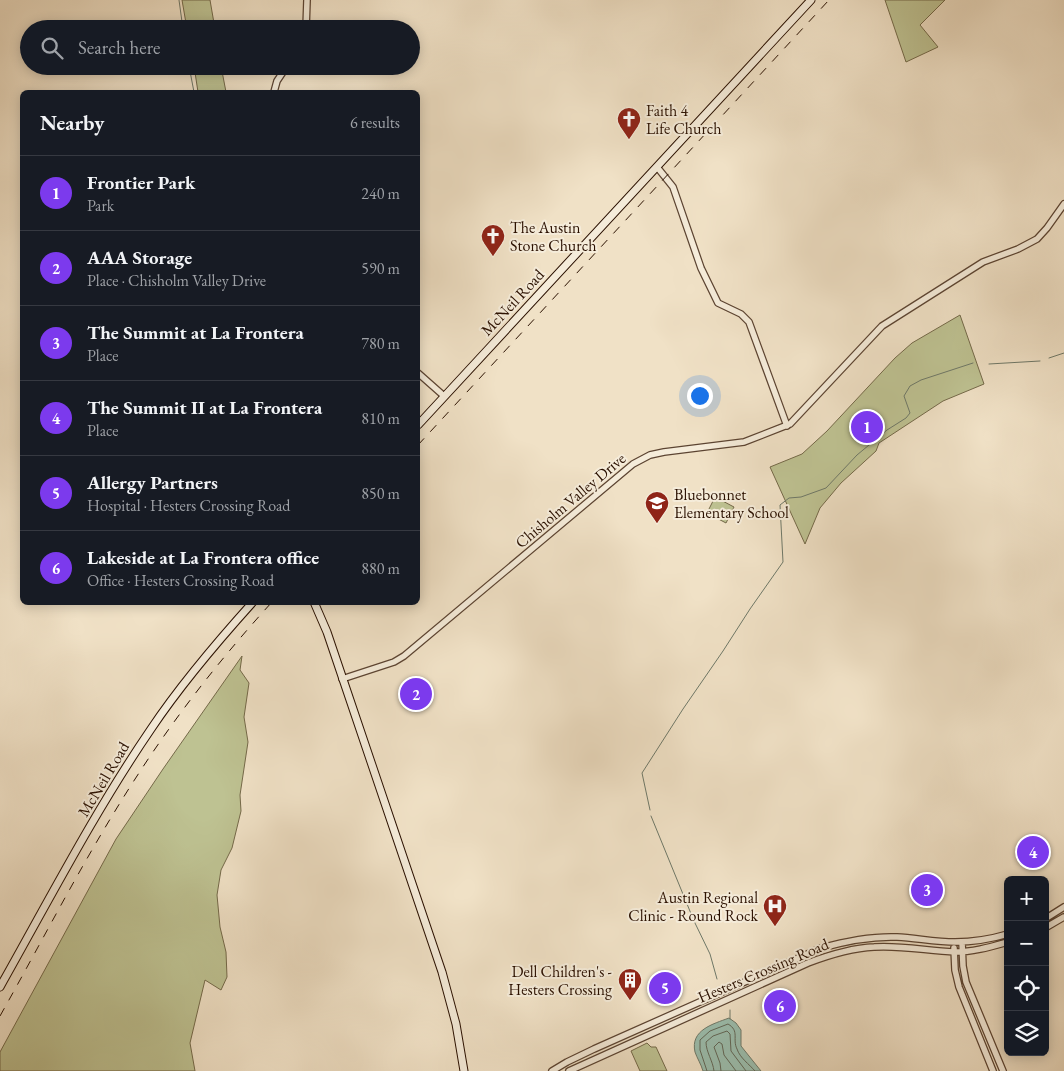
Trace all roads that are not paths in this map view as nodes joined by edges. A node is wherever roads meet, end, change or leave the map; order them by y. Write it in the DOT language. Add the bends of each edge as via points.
graph roads {
  1 [pos="307,0"];
  2 [pos="811,0"];
  3 [pos="306,20"];
  4 [pos="281,75"];
  5 [pos="275,90"];
  6 [pos="656,166"];
  7 [pos="1064,204"];
  8 [pos="420,375"];
  9 [pos="444,396"];
  10 [pos="420,423"];
  11 [pos="787,426"];
  12 [pos="250,605"];
  13 [pos="312,605"];
  14 [pos="315,605"];
  15 [pos="318,612"];
  16 [pos="342,679"];
  17 [pos="1064,906"];
  18 [pos="1049,916"];
  19 [pos="1064,917"];
  20 [pos="1049,926"];
  21 [pos="1004,935"];
  22 [pos="954,942"];
  23 [pos="962,942"];
  24 [pos="1004,943"];
  25 [pos="962,951"];
  26 [pos="954,952"];
  27 [pos="0,987"];
  28 [pos="464,1071"];
  29 [pos="552,1071"];
  30 [pos="569,1071"];
  31 [pos="993,1071"];
  32 [pos="1003,1071"];
  1 -- 3 [label="street"];
  2 -- 6 [label="main road, McNeil Road"];
  4 -- 5 [label="street"];
  6 -- 9 [label="main road, McNeil Road"];
  6 -- 11 [label="street" via="672,184 701,268 718,302 749,322"];
  7 -- 11 [label="street, Chisholm Valley Drive" via="1037,239 982,262 882,326"];
  8 -- 9 [label="street"];
  9 -- 10 [label="main road, McNeil Road"];
  11 -- 16 [label="street, Chisholm Valley Drive" via="744,442 664,452 633,464 408,652 394,662"];
  12 -- 27 [label="main road, McNeil Road" via="151,728 106,799"];
  13 -- 15 [label="main road"];
  14 -- 15 [label="main road"];
  15 -- 16 [label="main road"];
  16 -- 28 [label="main road" via="442,972"];
  17 -- 18 [label="street"];
  19 -- 20 [label="street"];
  21 -- 23 [label="street, Hesters Crossing Road"];
  22 -- 23 [label="street, Hesters Crossing Road"];
  22 -- 26 [label="street"];
  22 -- 29 [label="street, Hesters Crossing Road" via="885,937 821,948 594,1048"];
  23 -- 25 [label="street"];
  24 -- 25 [label="street, Hesters Crossing Road"];
  25 -- 26 [label="street, Hesters Crossing Road"];
  25 -- 32 [label="street" via="966,982"];
  26 -- 30 [label="street, Hesters Crossing Road" via="876,946 844,951"];
  26 -- 31 [label="street" via="959,986"];
}
